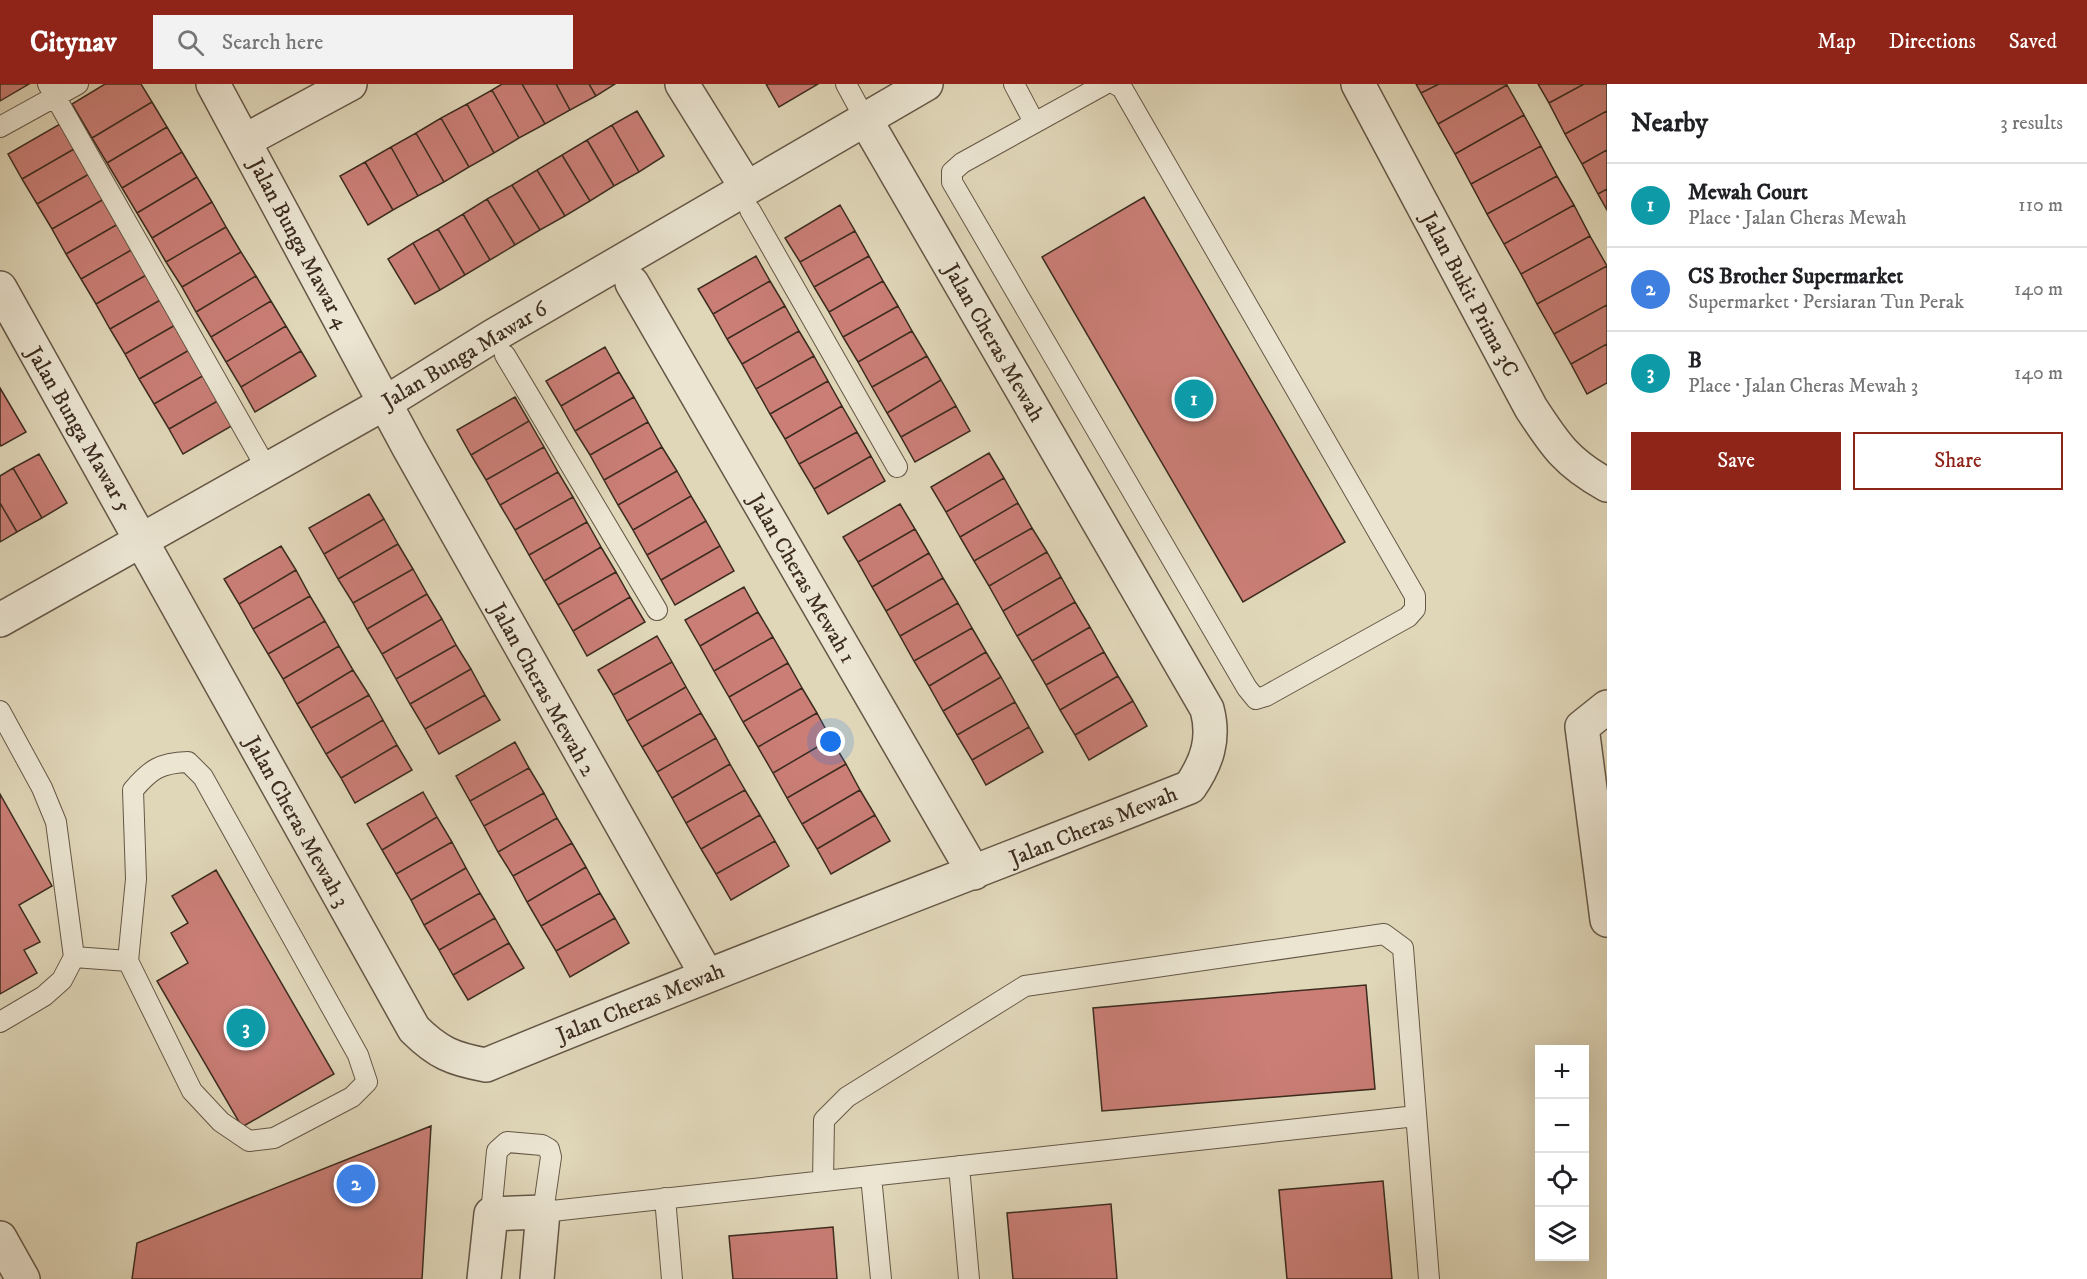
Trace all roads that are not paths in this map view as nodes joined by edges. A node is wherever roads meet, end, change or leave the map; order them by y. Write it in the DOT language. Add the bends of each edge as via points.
graph roads {
  1 [pos="78,84"];
  2 [pos="213,84"];
  3 [pos="350,84"];
  4 [pos="682,84"];
  5 [pos="846,84"];
  6 [pos="926,84"];
  7 [pos="1014,84"];
  8 [pos="1106,84"];
  9 [pos="1115,84"];
  10 [pos="1358,84"];
  11 [pos="52,91"];
  12 [pos="865,119"];
  13 [pos="1034,122"];
  14 [pos="0,127"];
  15 [pos="246,140"];
  16 [pos="748,199"];
  17 [pos="632,283"];
  18 [pos="1,291"];
  19 [pos="505,355"];
  20 [pos="385,403"];
  21 [pos="897,467"];
  22 [pos="267,469"];
  23 [pos="1607,485"];
  24 [pos="142,540"];
  25 [pos="657,610"];
  26 [pos="0,621"];
  27 [pos="1607,707"];
  28 [pos="0,711"];
  29 [pos="974,873"];
  30 [pos="1607,920"];
  31 [pos="74,957"];
  32 [pos="128,961"];
  33 [pos="706,975"];
  34 [pos="0,1022"];
  35 [pos="486,1065"];
  36 [pos="1416,1116"];
  37 [pos="959,1166"];
  38 [pos="871,1176"];
  39 [pos="823,1181"];
  40 [pos="665,1198"];
  41 [pos="543,1212"];
  42 [pos="491,1214"];
  43 [pos="0,1238"];
  44 [pos="23,1279"];
  45 [pos="484,1279"];
  46 [pos="537,1279"];
  47 [pos="672,1279"];
  48 [pos="881,1279"];
  49 [pos="969,1279"];
  50 [pos="1429,1279"];
  1 -- 11 [label="lane"];
  2 -- 15 [label="street, Jalan Bunga Mawar 4"];
  3 -- 15 [label="street"];
  4 -- 16 [label="street"];
  5 -- 12 [label="lane"];
  6 -- 12 [label="street, Jalan Bunga Mawar 6"];
  7 -- 13 [label="lane"];
  8 -- 13 [label="lane"];
  9 -- 13 [label="lane" via="1122,88 1415,596 1415,609 1408,617 1266,696 1256,699 1247,688 952,182 952,172 962,163"];
  10 -- 23 [label="street, Jalan Bukit Prima 3C" via="1531,408 1558,450"];
  11 -- 14 [label="lane"];
  11 -- 22 [label="lane"];
  12 -- 16 [label="street, Jalan Bunga Mawar 6"];
  12 -- 29 [label="street, Jalan Cheras Mewah" via="1207,710 1212,728 1208,755 1190,787"];
  15 -- 20 [label="street, Jalan Bunga Mawar 4"];
  16 -- 20 [label="street, Jalan Bunga Mawar 6" via="493,336"];
  16 -- 21 [label="lane"];
  17 -- 29 [label="street, Jalan Cheras Mewah 1"];
  18 -- 24 [label="street, Jalan Bunga Mawar 5"];
  19 -- 25 [label="lane"];
  20 -- 22 [label="street, Jalan Bunga Mawar 6"];
  20 -- 33 [label="street, Jalan Cheras Mewah 2"];
  22 -- 24 [label="street, Jalan Bunga Mawar 6"];
  24 -- 26 [label="street, Jalan Bunga Mawar 6"];
  24 -- 35 [label="street, Jalan Cheras Mewah 3" via="414,1029 432,1047 456,1059"];
  27 -- 30 [label="street" via="1582,728"];
  28 -- 31 [label="lane" via="56,822"];
  29 -- 33 [label="street, Jalan Cheras Mewah"];
  31 -- 32 [label="lane"];
  31 -- 34 [label="lane" via="62,980 44,996"];
  32 -- 32 [label="lane" via="136,879 133,790 164,763 188,762 203,777 358,1055 367,1082 352,1097 274,1138 249,1141 221,1122 192,1091"];
  33 -- 35 [label="street, Jalan Cheras Mewah"];
  36 -- 37 [label="lane"];
  36 -- 39 [label="lane" via="1403,948 1384,934 1025,986 847,1097 824,1120"];
  36 -- 50 [label="lane"];
  37 -- 38 [label="lane"];
  37 -- 49 [label="lane"];
  38 -- 39 [label="lane"];
  38 -- 48 [label="lane"];
  39 -- 40 [label="lane"];
  40 -- 41 [label="lane"];
  40 -- 47 [label="lane"];
  41 -- 42 [label="street"];
  41 -- 42 [label="lane" via="549,1149 507,1142 497,1151"];
  41 -- 46 [label="street"];
  42 -- 45 [label="street"];
  43 -- 44 [label="street"];
}
